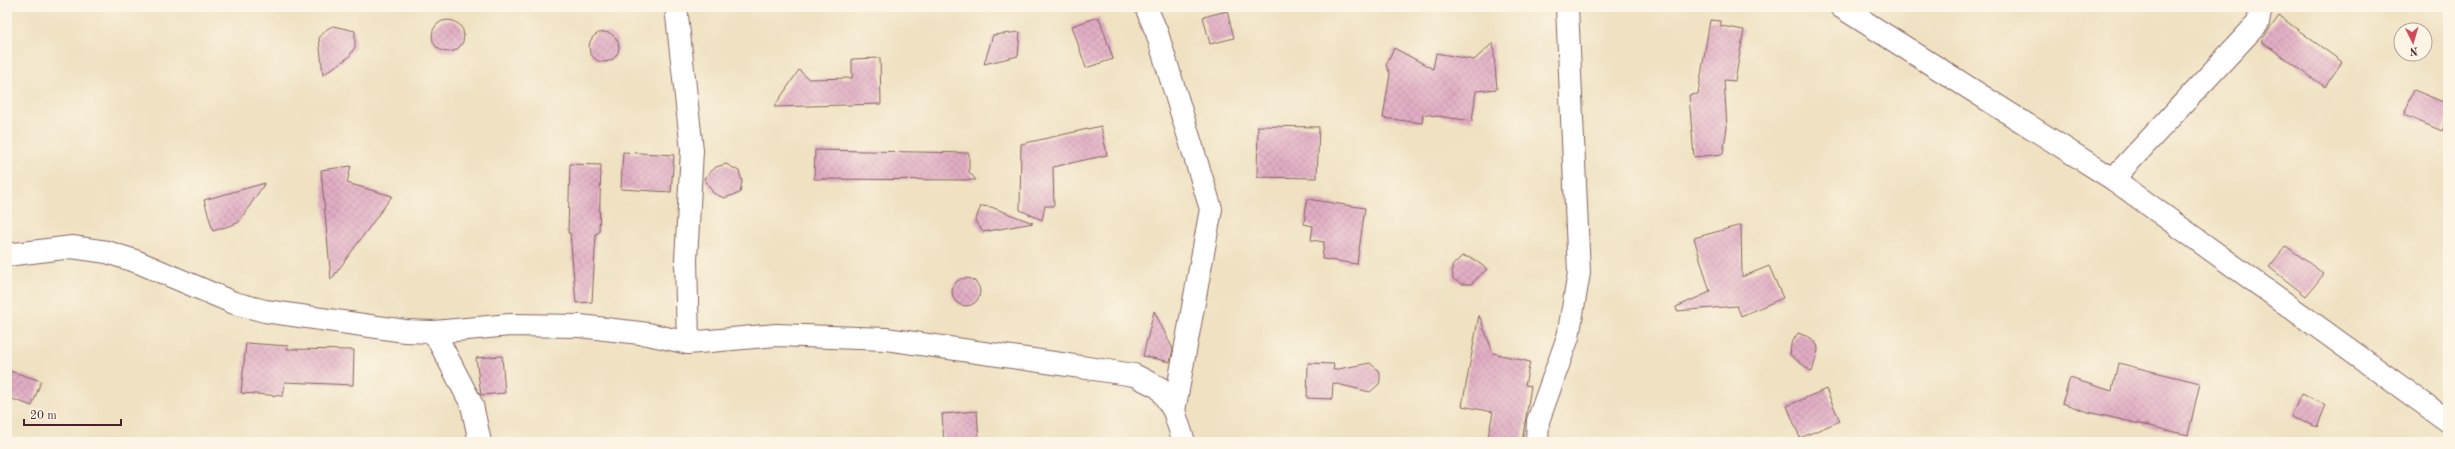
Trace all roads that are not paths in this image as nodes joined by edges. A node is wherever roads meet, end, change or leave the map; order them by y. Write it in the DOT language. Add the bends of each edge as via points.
graph roads {
  1 [pos="676,7"];
  2 [pos="1146,7"];
  3 [pos="1568,7"];
  4 [pos="1841,7"];
  5 [pos="2261,7"];
  6 [pos="2114,179"];
  7 [pos="7,255"];
  8 [pos="434,332"];
  9 [pos="688,343"];
  10 [pos="1174,411"];
  11 [pos="2448,421"];
  12 [pos="480,442"];
  13 [pos="1184,442"];
  14 [pos="1537,442"];
  1 -- 9 [label="street" via="692,150 686,260"];
  2 -- 10 [label="street" via="1157,33 1211,209"];
  3 -- 14 [label="street" via="1579,273 1568,337 1538,422"];
  4 -- 6 [label="street"];
  5 -- 6 [label="street" via="2258,23"];
  6 -- 11 [label="street"];
  7 -- 8 [label="street" via="72,247 107,252 138,262 234,303 264,311 405,331"];
  8 -- 9 [label="street" via="510,325 580,326 648,334"];
  8 -- 12 [label="street" via="472,405"];
  9 -- 10 [label="street" via="776,335 886,339 1134,375 1160,388"];
  10 -- 13 [label="street"];
}
